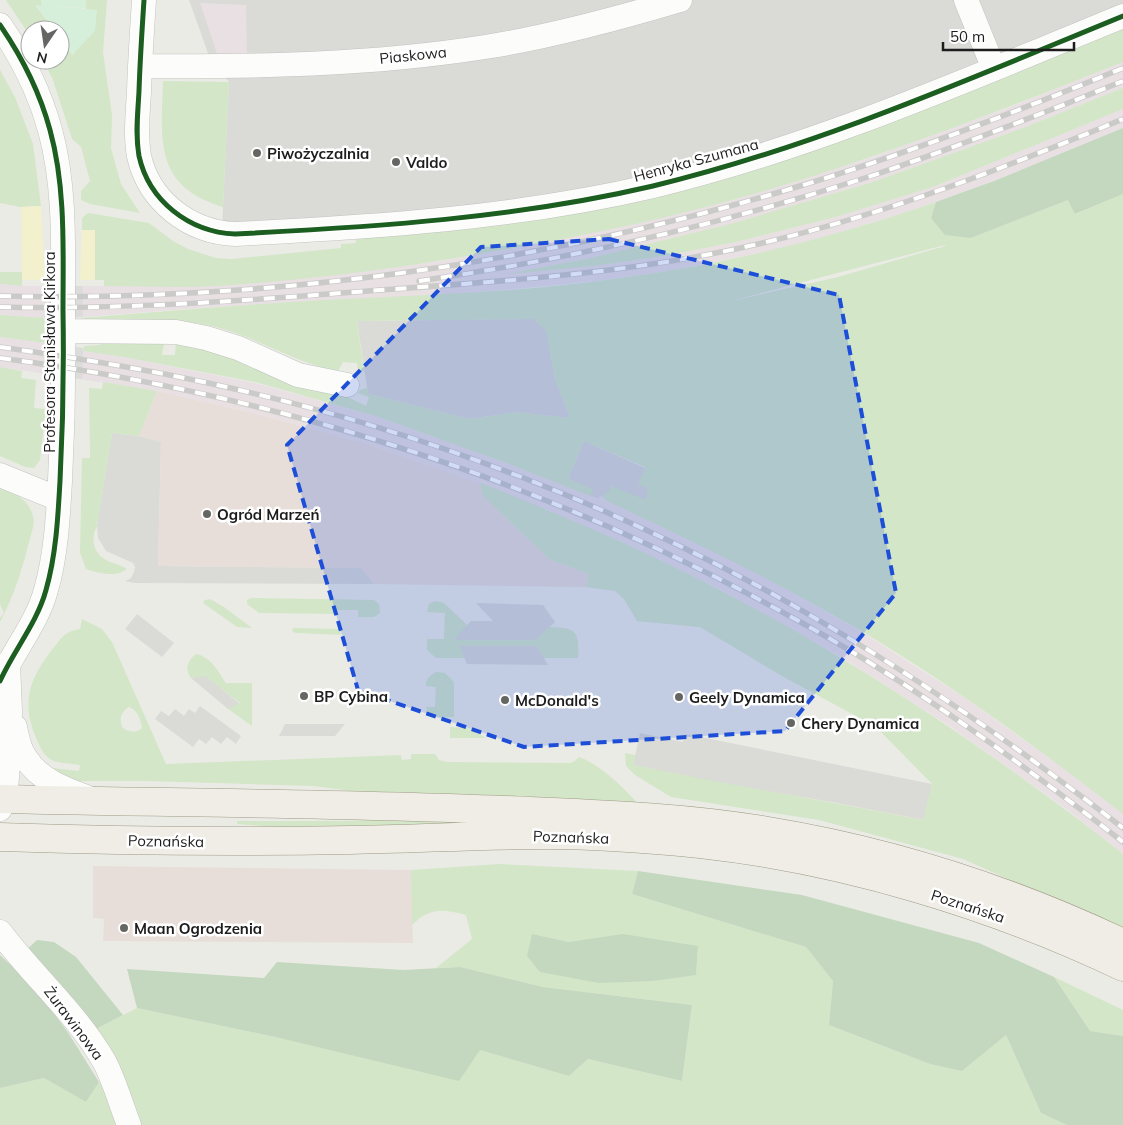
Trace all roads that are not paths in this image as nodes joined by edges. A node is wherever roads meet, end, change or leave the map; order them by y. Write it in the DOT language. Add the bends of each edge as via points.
graph roads {
  1 [pos="144,0"];
  2 [pos="680,0"];
  3 [pos="966,0"];
  4 [pos="1123,16"];
  5 [pos="0,25"];
  6 [pos="140,66"];
  7 [pos="994,69"];
  8 [pos="63,331"];
  9 [pos="347,386"];
  10 [pos="0,475"];
  11 [pos="59,499"];
  12 [pos="4,672"];
  13 [pos="10,711"];
  14 [pos="96,801"];
  15 [pos="2,802"];
  16 [pos="0,838"];
  17 [pos="0,932"];
  18 [pos="1123,943"];
  19 [pos="1123,967"];
  20 [pos="129,1125"];
  1 -- 6 [label="street, Henryka Szumana"];
  2 -- 6 [label="street, Piaskowa" via="522,40 438,54 273,66"];
  3 -- 7 [label="street"];
  4 -- 7 [label="street, Henryka Szumana"];
  5 -- 8 [label="street, Profesora Stanisława Kirkora" via="38,94 55,150 61,209"];
  6 -- 7 [label="street, Henryka Szumana" via="138,148 152,188 169,208 198,226 222,233 447,220 548,206 653,185 736,163 843,128"];
  8 -- 9 [label="street" via="176,332 238,348 298,375"];
  8 -- 11 [label="street, Profesora Stanisława Kirkora"];
  10 -- 11 [label="street"];
  11 -- 12 [label="street, Profesora Stanisława Kirkora" via="51,568 43,600"];
  12 -- 13 [label="street, Profesora Stanisława Kirkora"];
  13 -- 14 [label="street" via="24,756 39,774 59,787"];
  13 -- 15 [label="street, Profesora Stanisława Kirkora" via="9,755"];
  14 -- 15 [label="main road, Poznańska"];
  14 -- 18 [label="main road, Poznańska" via="398,806 572,813 766,830 810,838 935,871 1049,910"];
  16 -- 19 [label="main road, Poznańska" via="224,842 546,835 702,844 816,862 899,884 1024,925"];
  17 -- 20 [label="street, Żurawinowa" via="61,1002 104,1062"];
}
